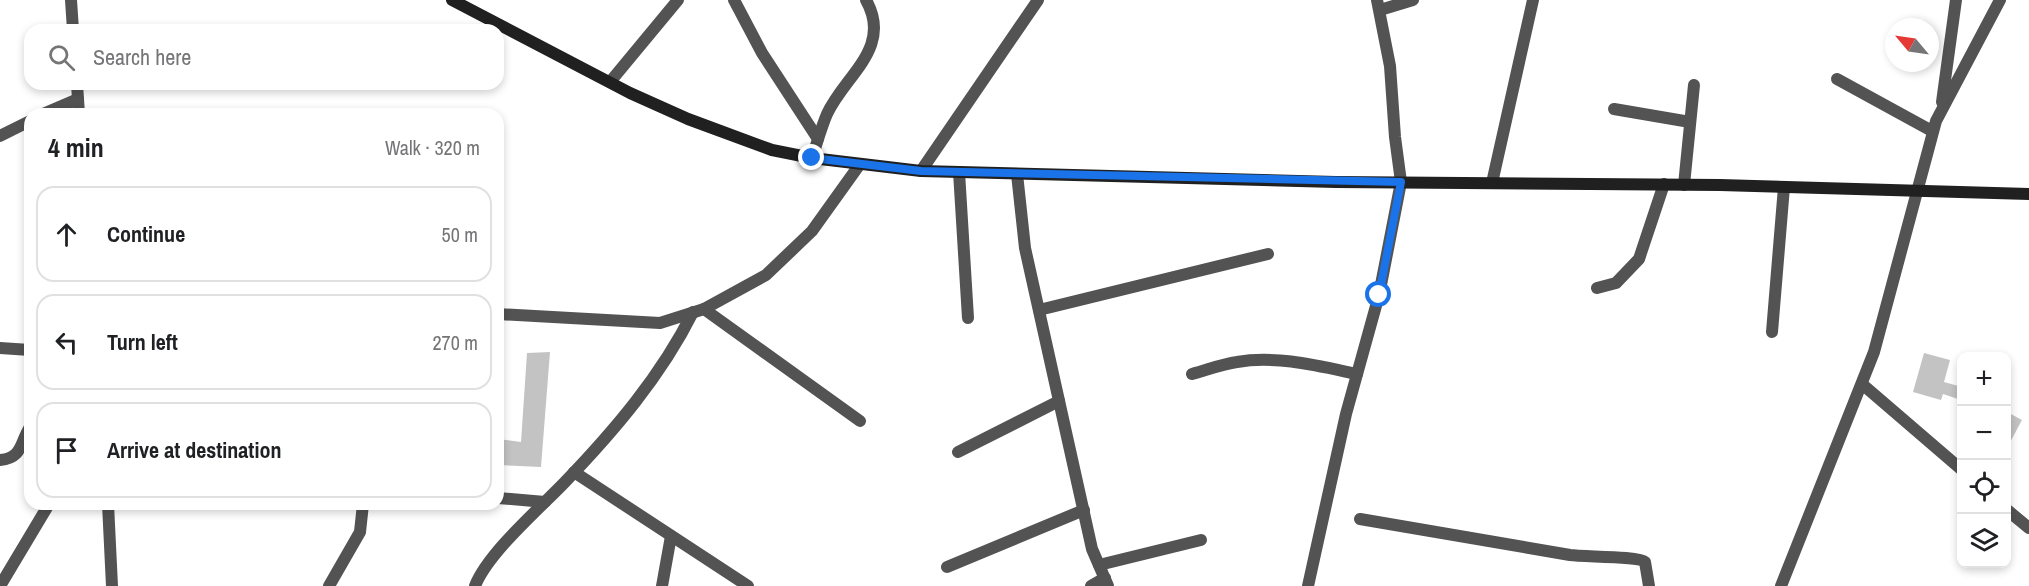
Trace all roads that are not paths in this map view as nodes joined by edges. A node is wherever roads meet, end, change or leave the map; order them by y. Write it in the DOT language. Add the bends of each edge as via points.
graph roads {
  1 [pos="71,0"];
  2 [pos="452,0"];
  3 [pos="678,0"];
  4 [pos="734,0"];
  5 [pos="866,0"];
  6 [pos="1038,0"];
  7 [pos="1413,0"];
  8 [pos="1533,0"];
  9 [pos="1956,0"];
  10 [pos="2000,0"];
  11 [pos="1379,5"];
  12 [pos="73,24"];
  13 [pos="498,24"];
  14 [pos="504,27"];
  15 [pos="1837,79"];
  16 [pos="610,82"];
  17 [pos="1694,85"];
  18 [pos="77,90"];
  19 [pos="78,99"];
  20 [pos="57,108"];
  21 [pos="79,108"];
  22 [pos="1614,109"];
  23 [pos="1941,109"];
  24 [pos="1690,122"];
  25 [pos="24,124"];
  26 [pos="1932,131"];
  27 [pos="0,136"];
  28 [pos="818,139"];
  29 [pos="812,158"];
  30 [pos="860,164"];
  31 [pos="921,171"];
  32 [pos="959,172"];
  33 [pos="1017,174"];
  34 [pos="1401,182"];
  35 [pos="1492,183"];
  36 [pos="1664,184"];
  37 [pos="1684,184"];
  38 [pos="1784,187"];
  39 [pos="1917,190"];
  40 [pos="2029,194"];
  41 [pos="1268,254"];
  42 [pos="1597,288"];
  43 [pos="1039,310"];
  44 [pos="699,311"];
  45 [pos="504,314"];
  46 [pos="968,318"];
  47 [pos="1772,332"];
  48 [pos="0,348"];
  49 [pos="24,350"];
  50 [pos="1192,374"];
  51 [pos="1357,374"];
  52 [pos="1862,384"];
  53 [pos="1059,401"];
  54 [pos="860,421"];
  55 [pos="24,440"];
  56 [pos="958,452"];
  57 [pos="0,460"];
  58 [pos="1957,466"];
  59 [pos="574,472"];
  60 [pos="504,499"];
  61 [pos="545,502"];
  62 [pos="45,510"];
  63 [pos="108,510"];
  64 [pos="362,510"];
  65 [pos="1084,510"];
  66 [pos="2011,512"];
  67 [pos="1360,519"];
  68 [pos="2029,528"];
  69 [pos="672,536"];
  70 [pos="1201,540"];
  71 [pos="1099,565"];
  72 [pos="947,567"];
  73 [pos="1107,582"];
  74 [pos="0,586"];
  75 [pos="112,586"];
  76 [pos="329,586"];
  77 [pos="475,586"];
  78 [pos="662,586"];
  79 [pos="748,586"];
  80 [pos="1091,586"];
  81 [pos="1308,586"];
  82 [pos="1649,586"];
  83 [pos="1781,586"];
  1 -- 12 [label="street"];
  2 -- 13 [label="main road"];
  3 -- 16 [label="street"];
  4 -- 28 [label="street" via="762,53"];
  5 -- 28 [label="street" via="873,12 875,33 867,57 828,113"];
  6 -- 31 [label="street"];
  7 -- 11 [label="street"];
  8 -- 35 [label="street"];
  9 -- 23 [label="street"];
  10 -- 23 [label="street"];
  11 -- 34 [label="street" via="1390,66"];
  14 -- 16 [label="main road"];
  15 -- 26 [label="street"];
  16 -- 29 [label="main road" via="772,150"];
  17 -- 24 [label="street"];
  18 -- 19 [label="street"];
  19 -- 20 [label="street"];
  19 -- 21 [label="street"];
  22 -- 24 [label="street"];
  23 -- 26 [label="street"];
  24 -- 37 [label="street"];
  25 -- 27 [label="street"];
  26 -- 39 [label="street"];
  28 -- 29 [label="street"];
  29 -- 30 [label="main road"];
  30 -- 31 [label="main road"];
  30 -- 44 [label="street" via="812,231 766,275"];
  31 -- 32 [label="main road"];
  32 -- 33 [label="main road"];
  32 -- 46 [label="street"];
  33 -- 34 [label="main road"];
  33 -- 43 [label="street" via="1025,248"];
  34 -- 35 [label="main road"];
  34 -- 51 [label="street" via="1379,295"];
  35 -- 36 [label="main road"];
  36 -- 37 [label="main road"];
  36 -- 42 [label="street" via="1639,259 1616,284"];
  37 -- 38 [label="main road"];
  38 -- 39 [label="main road"];
  38 -- 47 [label="street"];
  39 -- 40 [label="main road"];
  39 -- 52 [label="street"];
  41 -- 43 [label="street"];
  43 -- 53 [label="street"];
  44 -- 45 [label="street" via="660,323"];
  44 -- 54 [label="street"];
  44 -- 59 [label="street" via="629,411"];
  48 -- 49 [label="street"];
  50 -- 51 [label="street" via="1238,362 1273,361"];
  51 -- 81 [label="street"];
  52 -- 58 [label="street"];
  52 -- 83 [label="street"];
  53 -- 56 [label="street"];
  53 -- 65 [label="street"];
  55 -- 57 [label="street" via="19,452"];
  59 -- 61 [label="street"];
  59 -- 69 [label="street"];
  60 -- 61 [label="street"];
  61 -- 77 [label="street" via="502,547"];
  62 -- 74 [label="street"];
  63 -- 75 [label="street"];
  64 -- 76 [label="street" via="360,532"];
  65 -- 71 [label="street"];
  65 -- 72 [label="street"];
  66 -- 68 [label="street"];
  67 -- 82 [label="street" via="1593,559 1638,558 1645,562"];
  69 -- 78 [label="street"];
  69 -- 79 [label="street"];
  70 -- 71 [label="street"];
  71 -- 73 [label="street"];
  73 -- 80 [label="street"];
}
